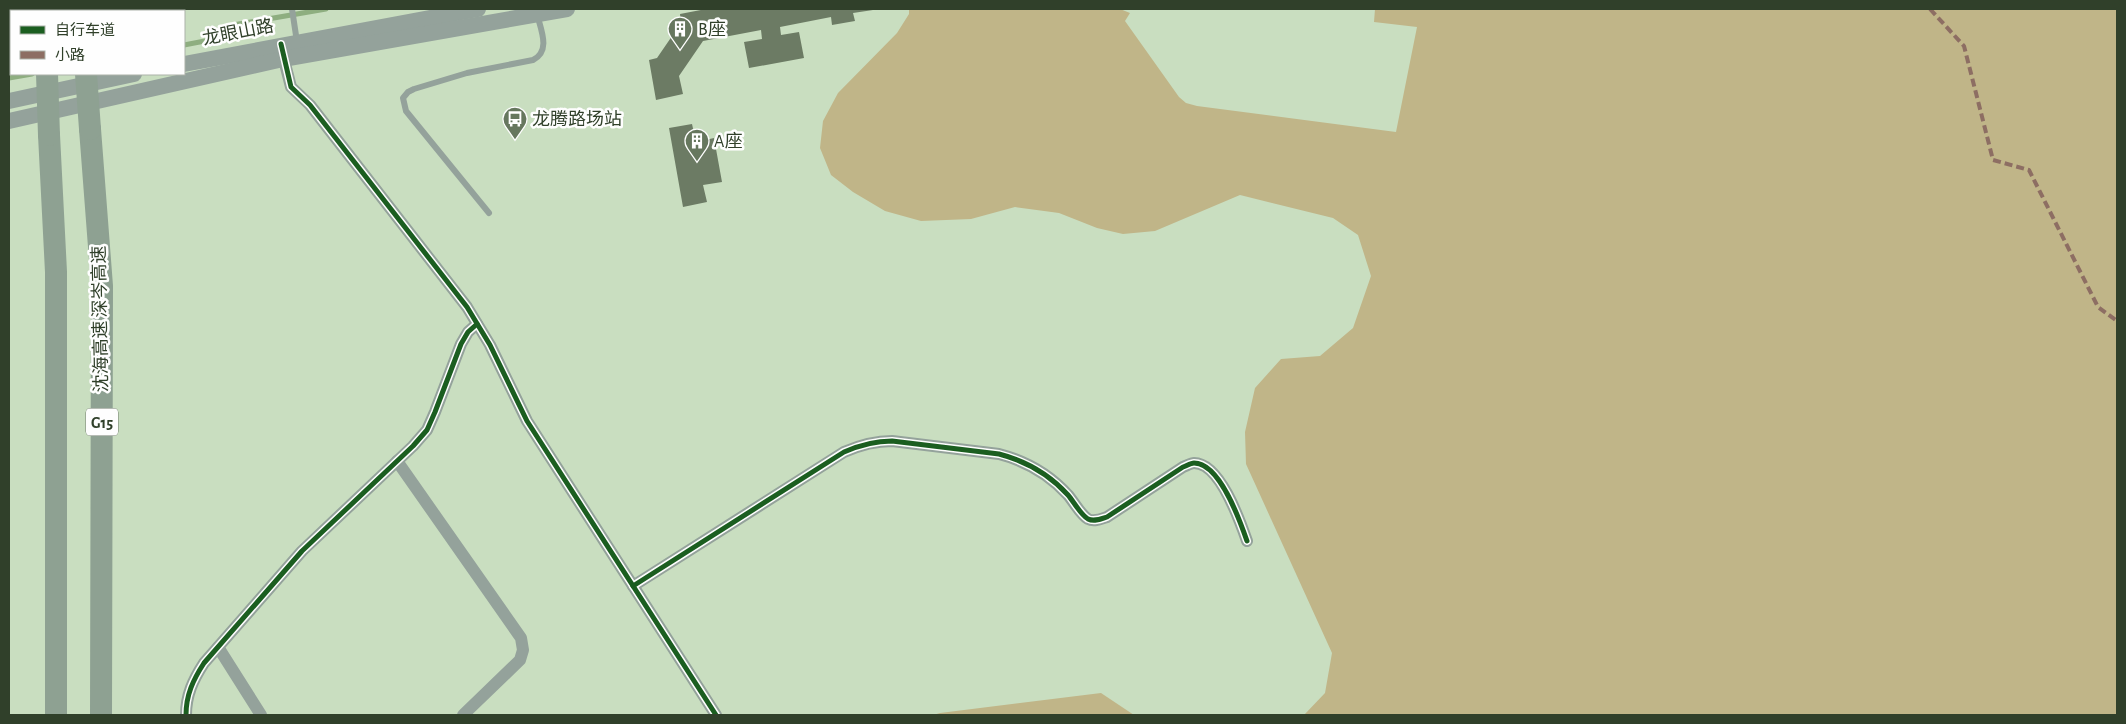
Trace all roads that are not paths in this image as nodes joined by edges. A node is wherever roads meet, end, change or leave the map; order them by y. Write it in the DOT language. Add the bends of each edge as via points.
graph roads {
  1 [pos="292,9"];
  2 [pos="478,9"];
  3 [pos="567,9"];
  4 [pos="537,11"];
  5 [pos="290,50"];
  6 [pos="185,64"];
  7 [pos="47,75"];
  8 [pos="86,75"];
  9 [pos="130,75"];
  10 [pos="9,102"];
  11 [pos="9,121"];
  12 [pos="489,213"];
  13 [pos="477,324"];
  14 [pos="397,461"];
  15 [pos="1248,541"];
  16 [pos="633,586"];
  17 [pos="218,647"];
  18 [pos="56,715"];
  19 [pos="101,715"];
  20 [pos="186,715"];
  21 [pos="261,715"];
  22 [pos="463,715"];
  23 [pos="716,715"];
  1 -- 5 [label="lane" via="294,20"];
  2 -- 5 [label="street, 龙眼山路"];
  3 -- 4 [label="street, 龙眼山路"];
  4 -- 5 [label="street, 龙眼山路"];
  4 -- 12 [label="lane" via="544,43 540,56 423,86 408,92 403,98 406,111"];
  5 -- 6 [label="street, 龙眼山路"];
  5 -- 11 [label="street, 龙眼山路"];
  5 -- 13 [label="street" via="288,80 295,92 316,113"];
  7 -- 18 [label="highway, bridge" via="56,272"];
  8 -- 19 [label="highway, 沈海高速 深岑高速 / G15, bridge" via="102,286"];
  9 -- 10 [label="street"];
  13 -- 14 [label="street" via="461,344 427,430"];
  13 -- 16 [label="street" via="527,421"];
  14 -- 17 [label="street" via="302,551"];
  14 -- 22 [label="street" via="522,638 520,660"];
  15 -- 16 [label="street" via="1223,488 1213,474 1194,463 1107,517 1096,520 1082,514 1046,475 1015,458 874,441 844,452"];
  16 -- 23 [label="street"];
  17 -- 20 [label="street" via="195,677 188,693"];
  17 -- 21 [label="street"];
}
